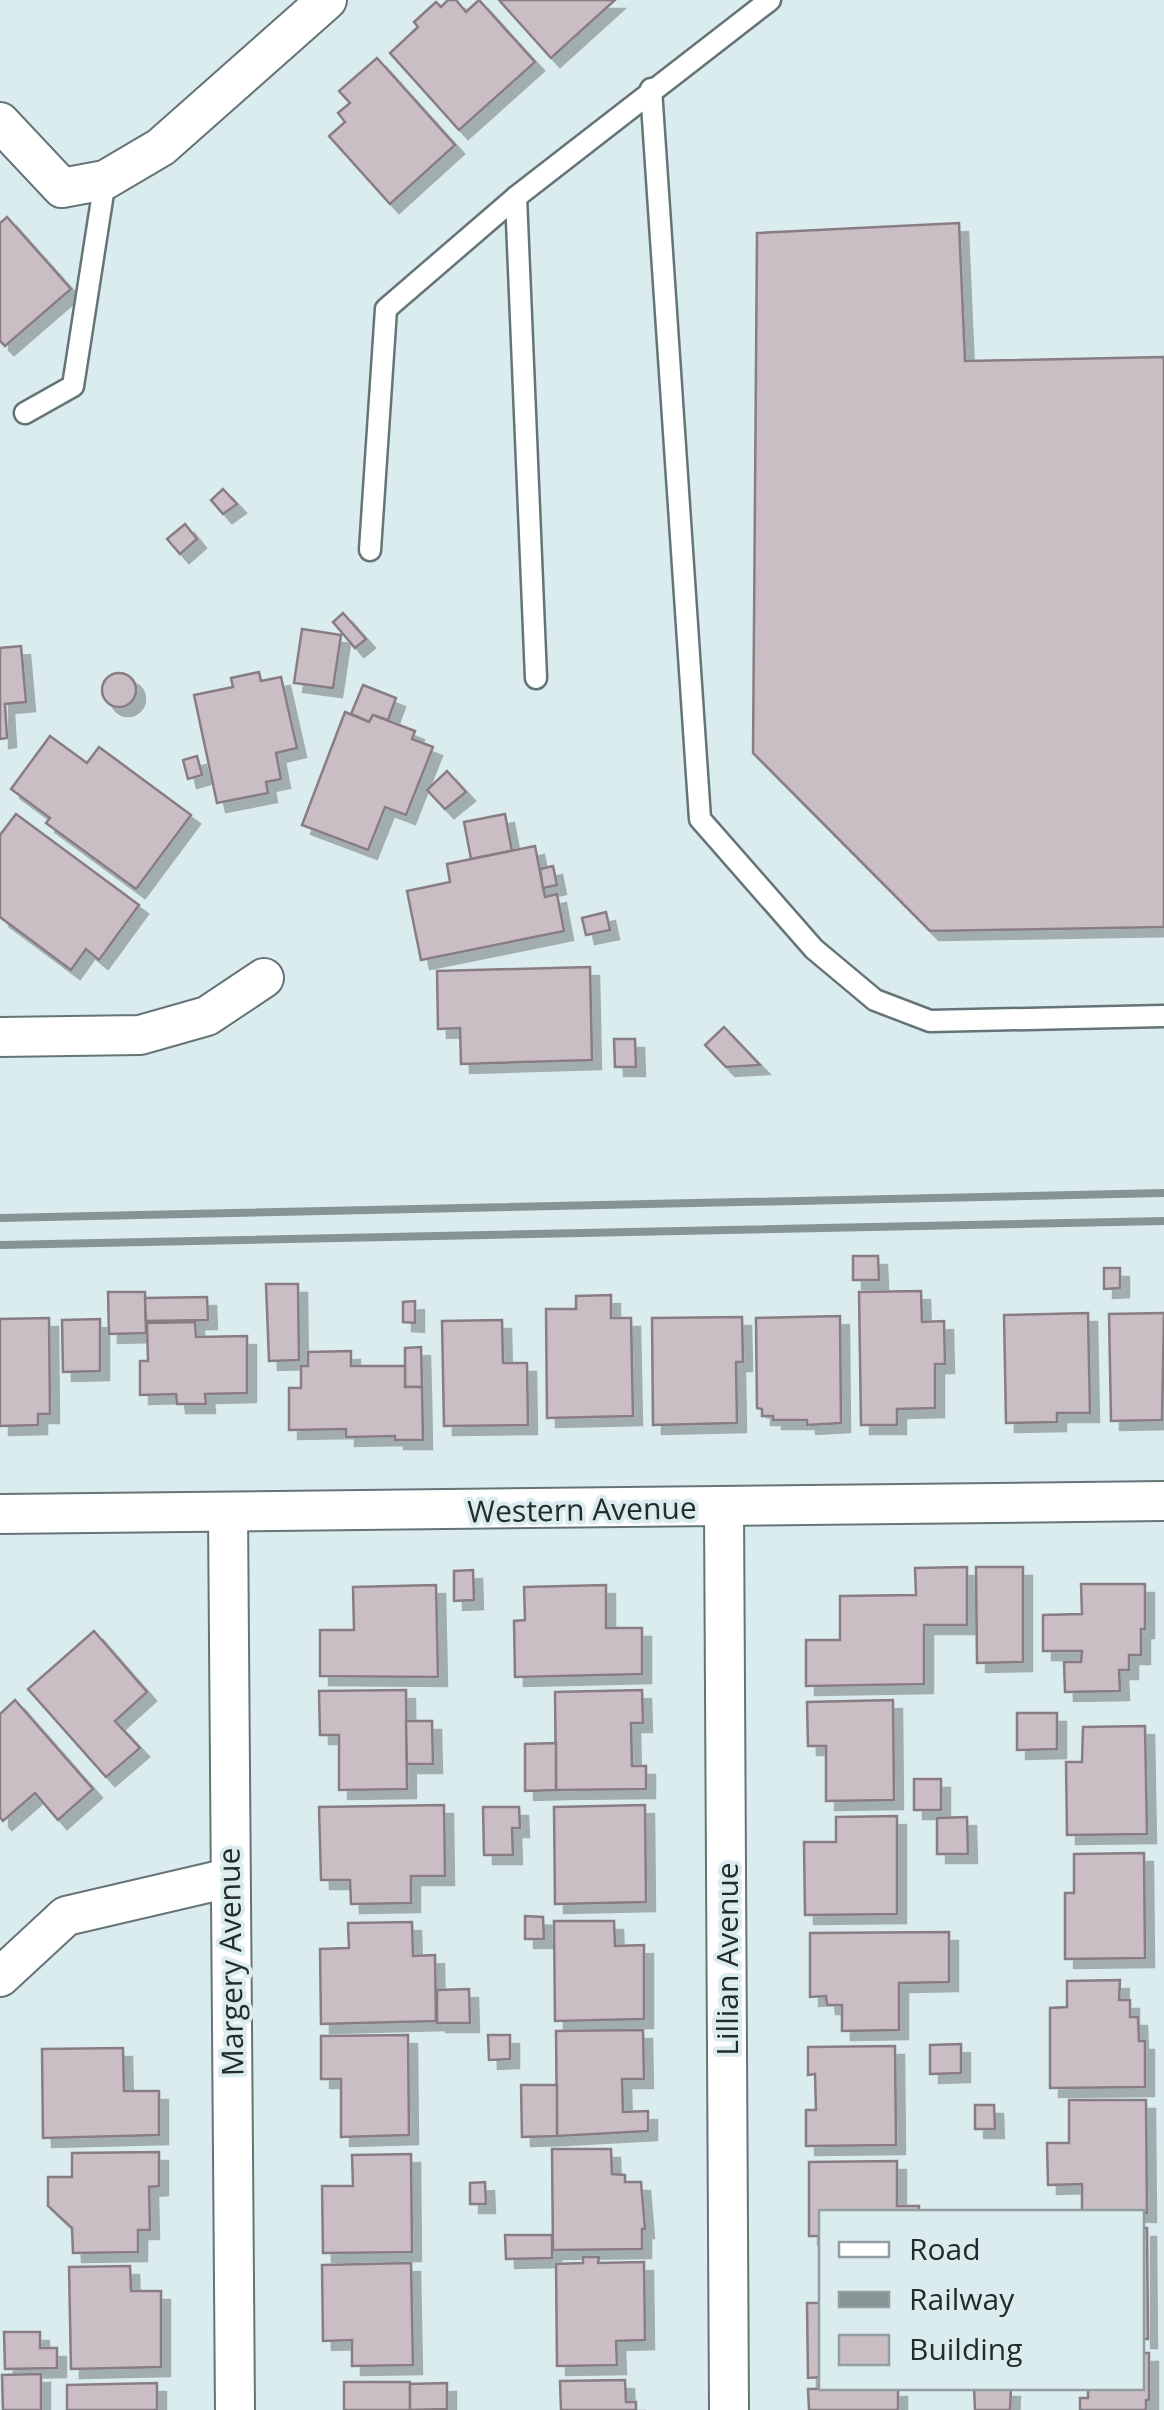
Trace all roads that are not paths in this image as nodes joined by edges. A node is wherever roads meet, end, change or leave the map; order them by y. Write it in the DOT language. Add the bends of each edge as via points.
graph roads {
  1 [pos="327,0"];
  2 [pos="770,0"];
  3 [pos="651,89"];
  4 [pos="0,122"];
  5 [pos="105,180"];
  6 [pos="516,196"];
  7 [pos="25,413"];
  8 [pos="370,550"];
  9 [pos="536,678"];
  10 [pos="264,978"];
  11 [pos="1164,1016"];
  12 [pos="0,1037"];
  13 [pos="1164,1501"];
  14 [pos="724,1508"];
  15 [pos="228,1513"];
  16 [pos="0,1514"];
  17 [pos="229,1878"];
  18 [pos="0,1977"];
  19 [pos="235,2410"];
  20 [pos="728,2410"];
  1 -- 5 [label="street" via="161,147"];
  2 -- 3 [label="lane"];
  3 -- 6 [label="lane"];
  3 -- 11 [label="lane" via="700,819 814,950 875,1000 930,1021"];
  4 -- 5 [label="street" via="62,188"];
  5 -- 7 [label="lane" via="73,386"];
  6 -- 8 [label="lane" via="386,309"];
  6 -- 9 [label="lane"];
  10 -- 12 [label="street" via="207,1016 140,1035"];
  13 -- 14 [label="street, Western Avenue"];
  14 -- 15 [label="street, Western Avenue"];
  14 -- 20 [label="street, Lillian Avenue"];
  15 -- 16 [label="street, Western Avenue"];
  15 -- 17 [label="street, Margery Avenue"];
  17 -- 18 [label="street" via="66,1916"];
  17 -- 19 [label="street, Margery Avenue"];
}
